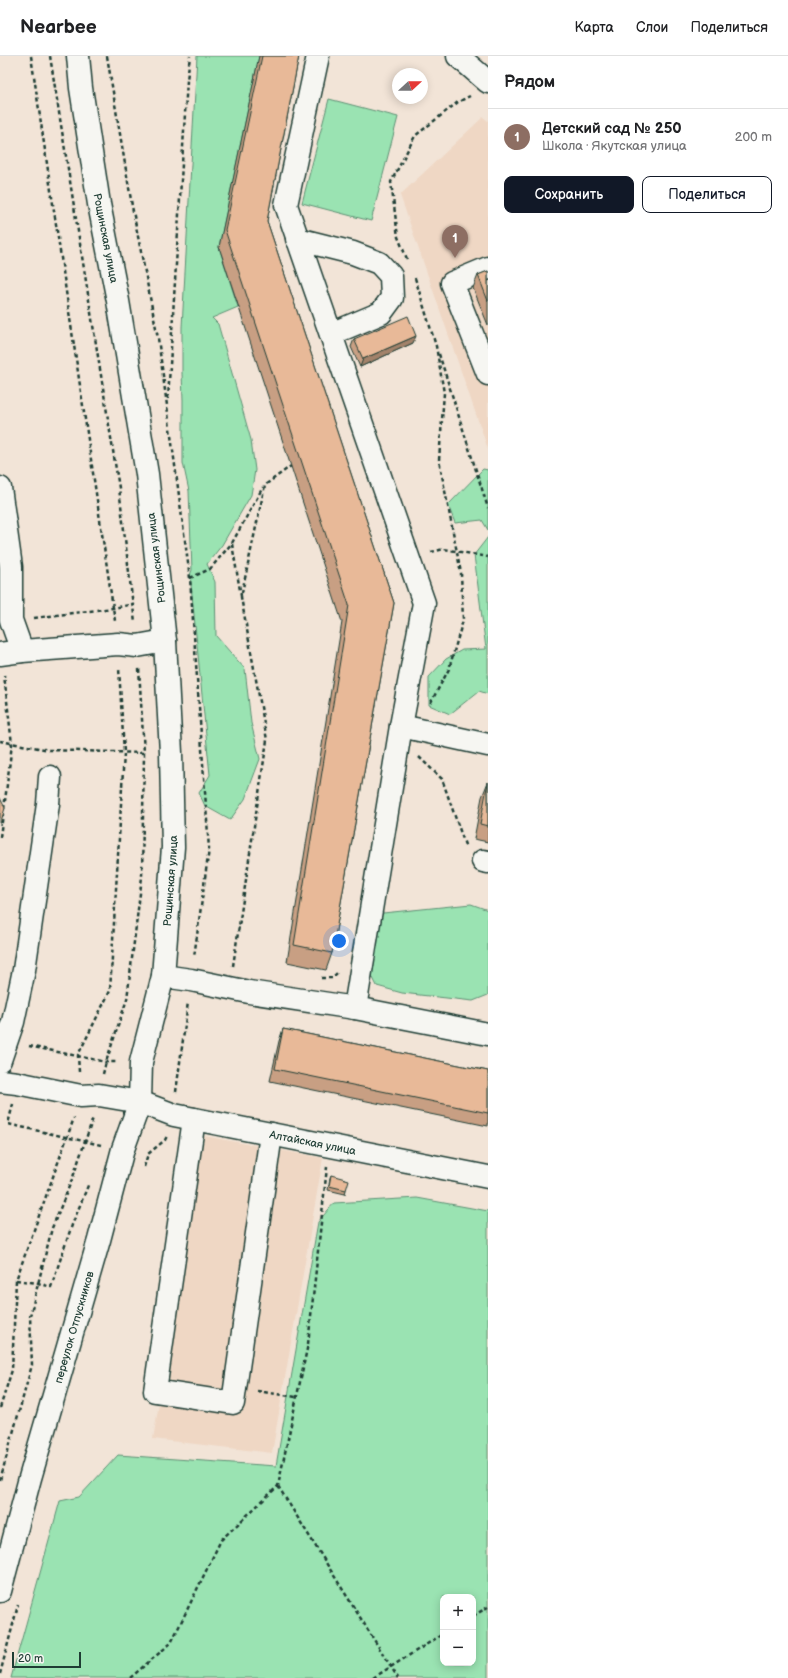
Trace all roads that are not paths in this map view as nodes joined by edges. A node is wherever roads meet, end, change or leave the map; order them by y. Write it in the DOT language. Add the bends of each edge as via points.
graph roads {
  1 [pos="78,56"];
  2 [pos="318,56"];
  3 [pos="458,56"];
  4 [pos="482,87"];
  5 [pos="298,239"];
  6 [pos="488,268"];
  7 [pos="331,334"];
  8 [pos="486,364"];
  9 [pos="0,488"];
  10 [pos="6,568"];
  11 [pos="165,641"];
  12 [pos="8,653"];
  13 [pos="405,731"];
  14 [pos="488,745"];
  15 [pos="50,777"];
  16 [pos="163,976"];
  17 [pos="355,1008"];
  18 [pos="488,1034"];
  19 [pos="0,1060"];
  20 [pos="141,1062"];
  21 [pos="9,1082"];
  22 [pos="140,1102"];
  23 [pos="184,1117"];
  24 [pos="271,1134"];
  25 [pos="488,1177"];
  26 [pos="0,1591"];
  1 -- 11 [label="street, Рощинская улица" via="99,204 147,474"];
  2 -- 5 [label="street" via="286,205"];
  3 -- 4 [label="street"];
  5 -- 7 [label="street"];
  5 -- 7 [label="street" via="353,253 379,263 392,276 392,298 380,314"];
  6 -- 8 [label="street" via="452,282"];
  7 -- 13 [label="street" via="424,603"];
  9 -- 10 [label="street"];
  10 -- 12 [label="street" via="11,620"];
  11 -- 12 [label="street"];
  11 -- 16 [label="street, Рощинская улица" via="174,847"];
  13 -- 14 [label="street"];
  13 -- 17 [label="street"];
  15 -- 19 [label="street" via="24,970 13,1022"];
  16 -- 17 [label="street"];
  16 -- 20 [label="street, Рощинская улица"];
  17 -- 18 [label="street"];
  20 -- 22 [label="street, переулок Отпускников"];
  21 -- 22 [label="street, Алтайская улица"];
  22 -- 23 [label="street, Алтайская улица"];
  22 -- 26 [label="street, переулок Отпускников" via="123,1149"];
  23 -- 24 [label="street, Алтайская улица"];
  23 -- 24 [label="street" via="156,1391 233,1403"];
  24 -- 25 [label="street, Алтайская улица"];
}
